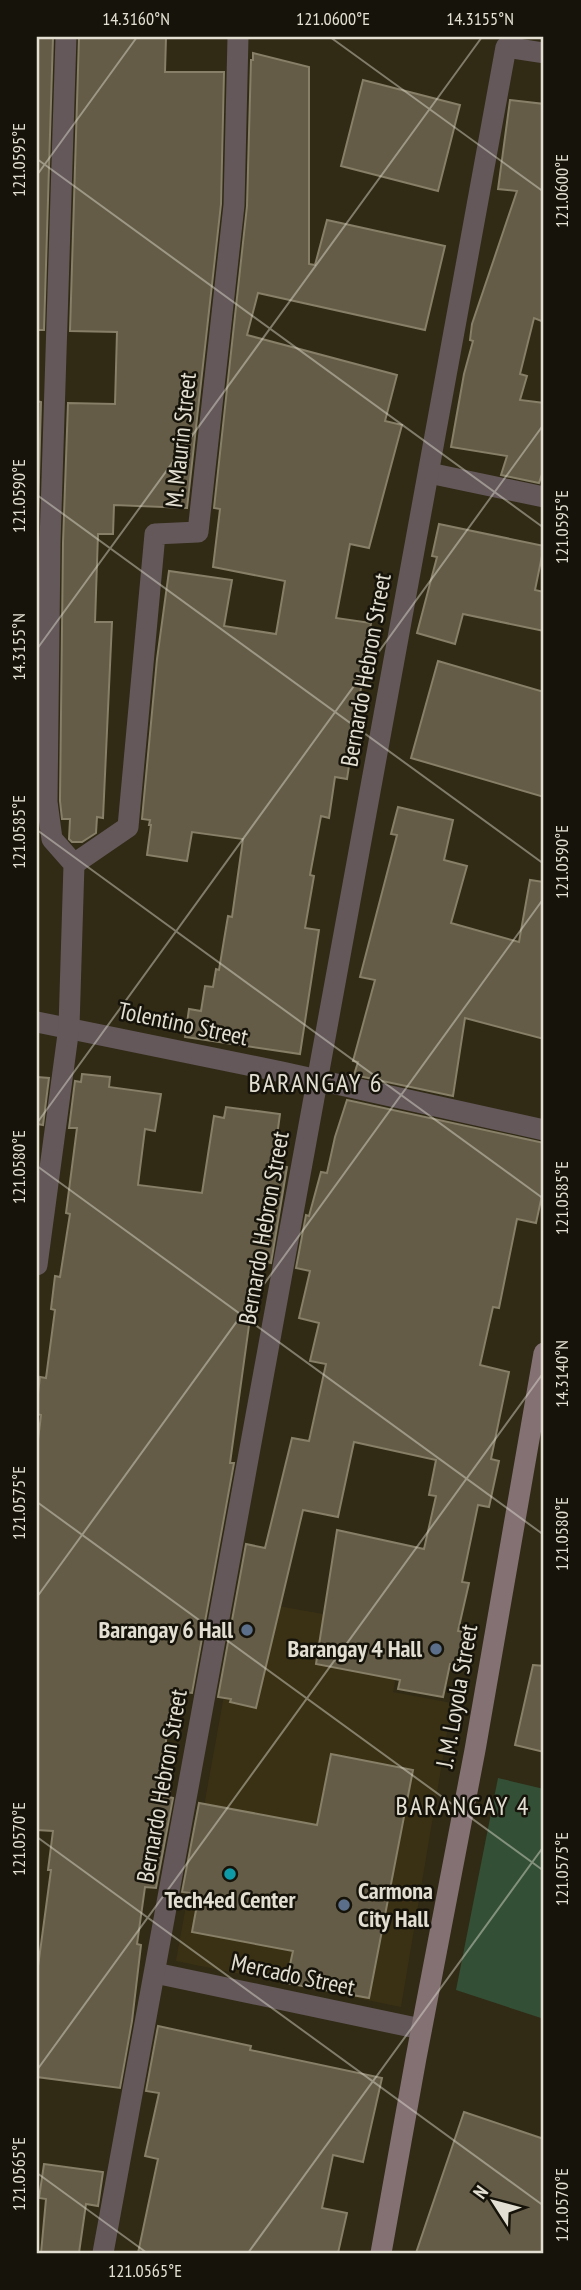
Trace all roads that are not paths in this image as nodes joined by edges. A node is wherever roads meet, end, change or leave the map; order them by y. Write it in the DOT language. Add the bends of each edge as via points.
graph roads {
  1 [pos="66,37"];
  2 [pos="238,37"];
  3 [pos="544,53"];
  4 [pos="429,473"];
  5 [pos="544,497"];
  6 [pos="74,864"];
  7 [pos="37,1022"];
  8 [pos="69,1027"];
  9 [pos="317,1081"];
  10 [pos="544,1130"];
  11 [pos="37,1265"];
  12 [pos="544,1353"];
  13 [pos="155,1973"];
  14 [pos="421,2029"];
  15 [pos="103,2253"];
  16 [pos="382,2253"];
  1 -- 6 [label="street" via="47,802 52,839"];
  2 -- 6 [label="street, M. Maurin Street" via="234,205 198,532 155,534 128,827"];
  3 -- 4 [label="street, Bernardo Hebron Street" via="506,47"];
  4 -- 5 [label="street"];
  4 -- 9 [label="street, Bernardo Hebron Street"];
  6 -- 8 [label="street"];
  7 -- 8 [label="street, Tolentino Street"];
  8 -- 9 [label="street, Tolentino Street"];
  8 -- 11 [label="street"];
  9 -- 10 [label="street, Tolentino Street"];
  9 -- 13 [label="street, Bernardo Hebron Street"];
  12 -- 14 [label="main road, J. M. Loyola Street"];
  13 -- 14 [label="street, Mercado Street"];
  13 -- 15 [label="street, Bernardo Hebron Street"];
  14 -- 16 [label="main road, J. M. Loyola Street"];
}
